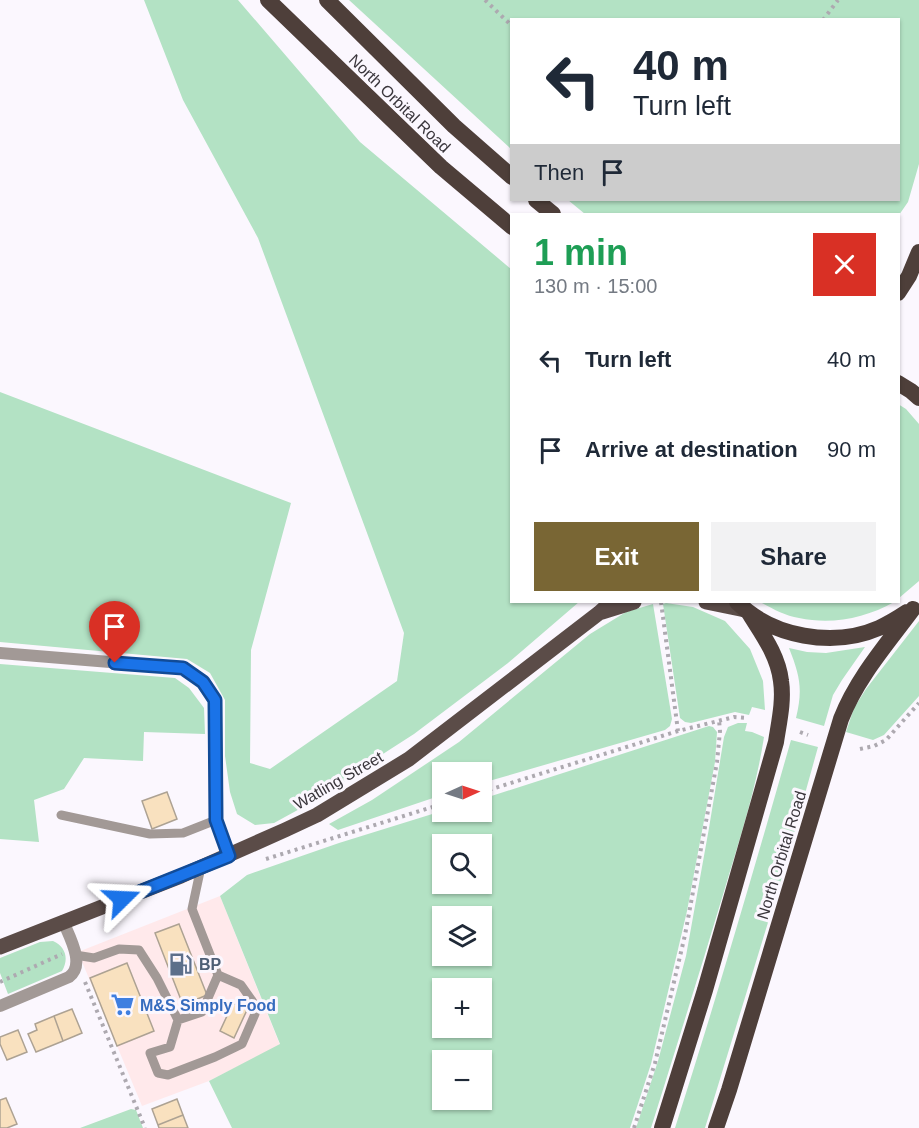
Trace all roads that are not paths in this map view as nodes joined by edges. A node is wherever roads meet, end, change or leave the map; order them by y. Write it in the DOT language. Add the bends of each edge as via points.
graph roads {
  1 [pos="268,0"];
  2 [pos="327,0"];
  3 [pos="510,175"];
  4 [pos="538,201"];
  5 [pos="552,213"];
  6 [pos="510,225"];
  7 [pos="919,252"];
  8 [pos="900,290"];
  9 [pos="900,384"];
  10 [pos="919,398"];
  11 [pos="628,603"];
  12 [pos="712,603"];
  13 [pos="916,606"];
  14 [pos="605,607"];
  15 [pos="744,608"];
  16 [pos="0,654"];
  17 [pos="61,815"];
  18 [pos="216,820"];
  19 [pos="229,856"];
  20 [pos="201,867"];
  21 [pos="63,921"];
  22 [pos="0,946"];
  23 [pos="75,956"];
  24 [pos="218,975"];
  25 [pos="0,1006"];
  26 [pos="178,1020"];
  27 [pos="662,1128"];
  28 [pos="716,1128"];
  1 -- 6 [label="highway, North Orbital Road" via="441,167"];
  2 -- 3 [label="highway, North Orbital Road" via="454,126"];
  4 -- 5 [label="highway"];
  7 -- 8 [label="highway"];
  9 -- 10 [label="highway"];
  11 -- 14 [label="main road"];
  12 -- 15 [label="main road"];
  13 -- 15 [label="highway" via="879,628 835,638 812,637 772,626"];
  13 -- 28 [label="highway, North Orbital Road" via="858,683 841,719"];
  14 -- 19 [label="main road, Watling Street" via="409,759 317,815"];
  15 -- 27 [label="highway" via="769,645 782,681 776,742"];
  16 -- 18 [label="street" via="183,668 203,682 215,700"];
  17 -- 18 [label="lane" via="150,834 183,833"];
  18 -- 19 [label="street"];
  19 -- 20 [label="main road, Watling Street"];
  20 -- 21 [label="main road, Watling Street"];
  20 -- 24 [label="lane" via="192,909"];
  21 -- 22 [label="main road, Watling Street"];
  21 -- 23 [label="street"];
  23 -- 25 [label="street" via="74,974 69,978"];
  23 -- 26 [label="lane" via="94,958 119,949 139,950"];
  24 -- 26 [label="lane" via="202,1012"];
  24 -- 26 [label="lane" via="241,985 253,1002 255,1014 242,1044 168,1075 158,1073 150,1053 170,1047"];
}
